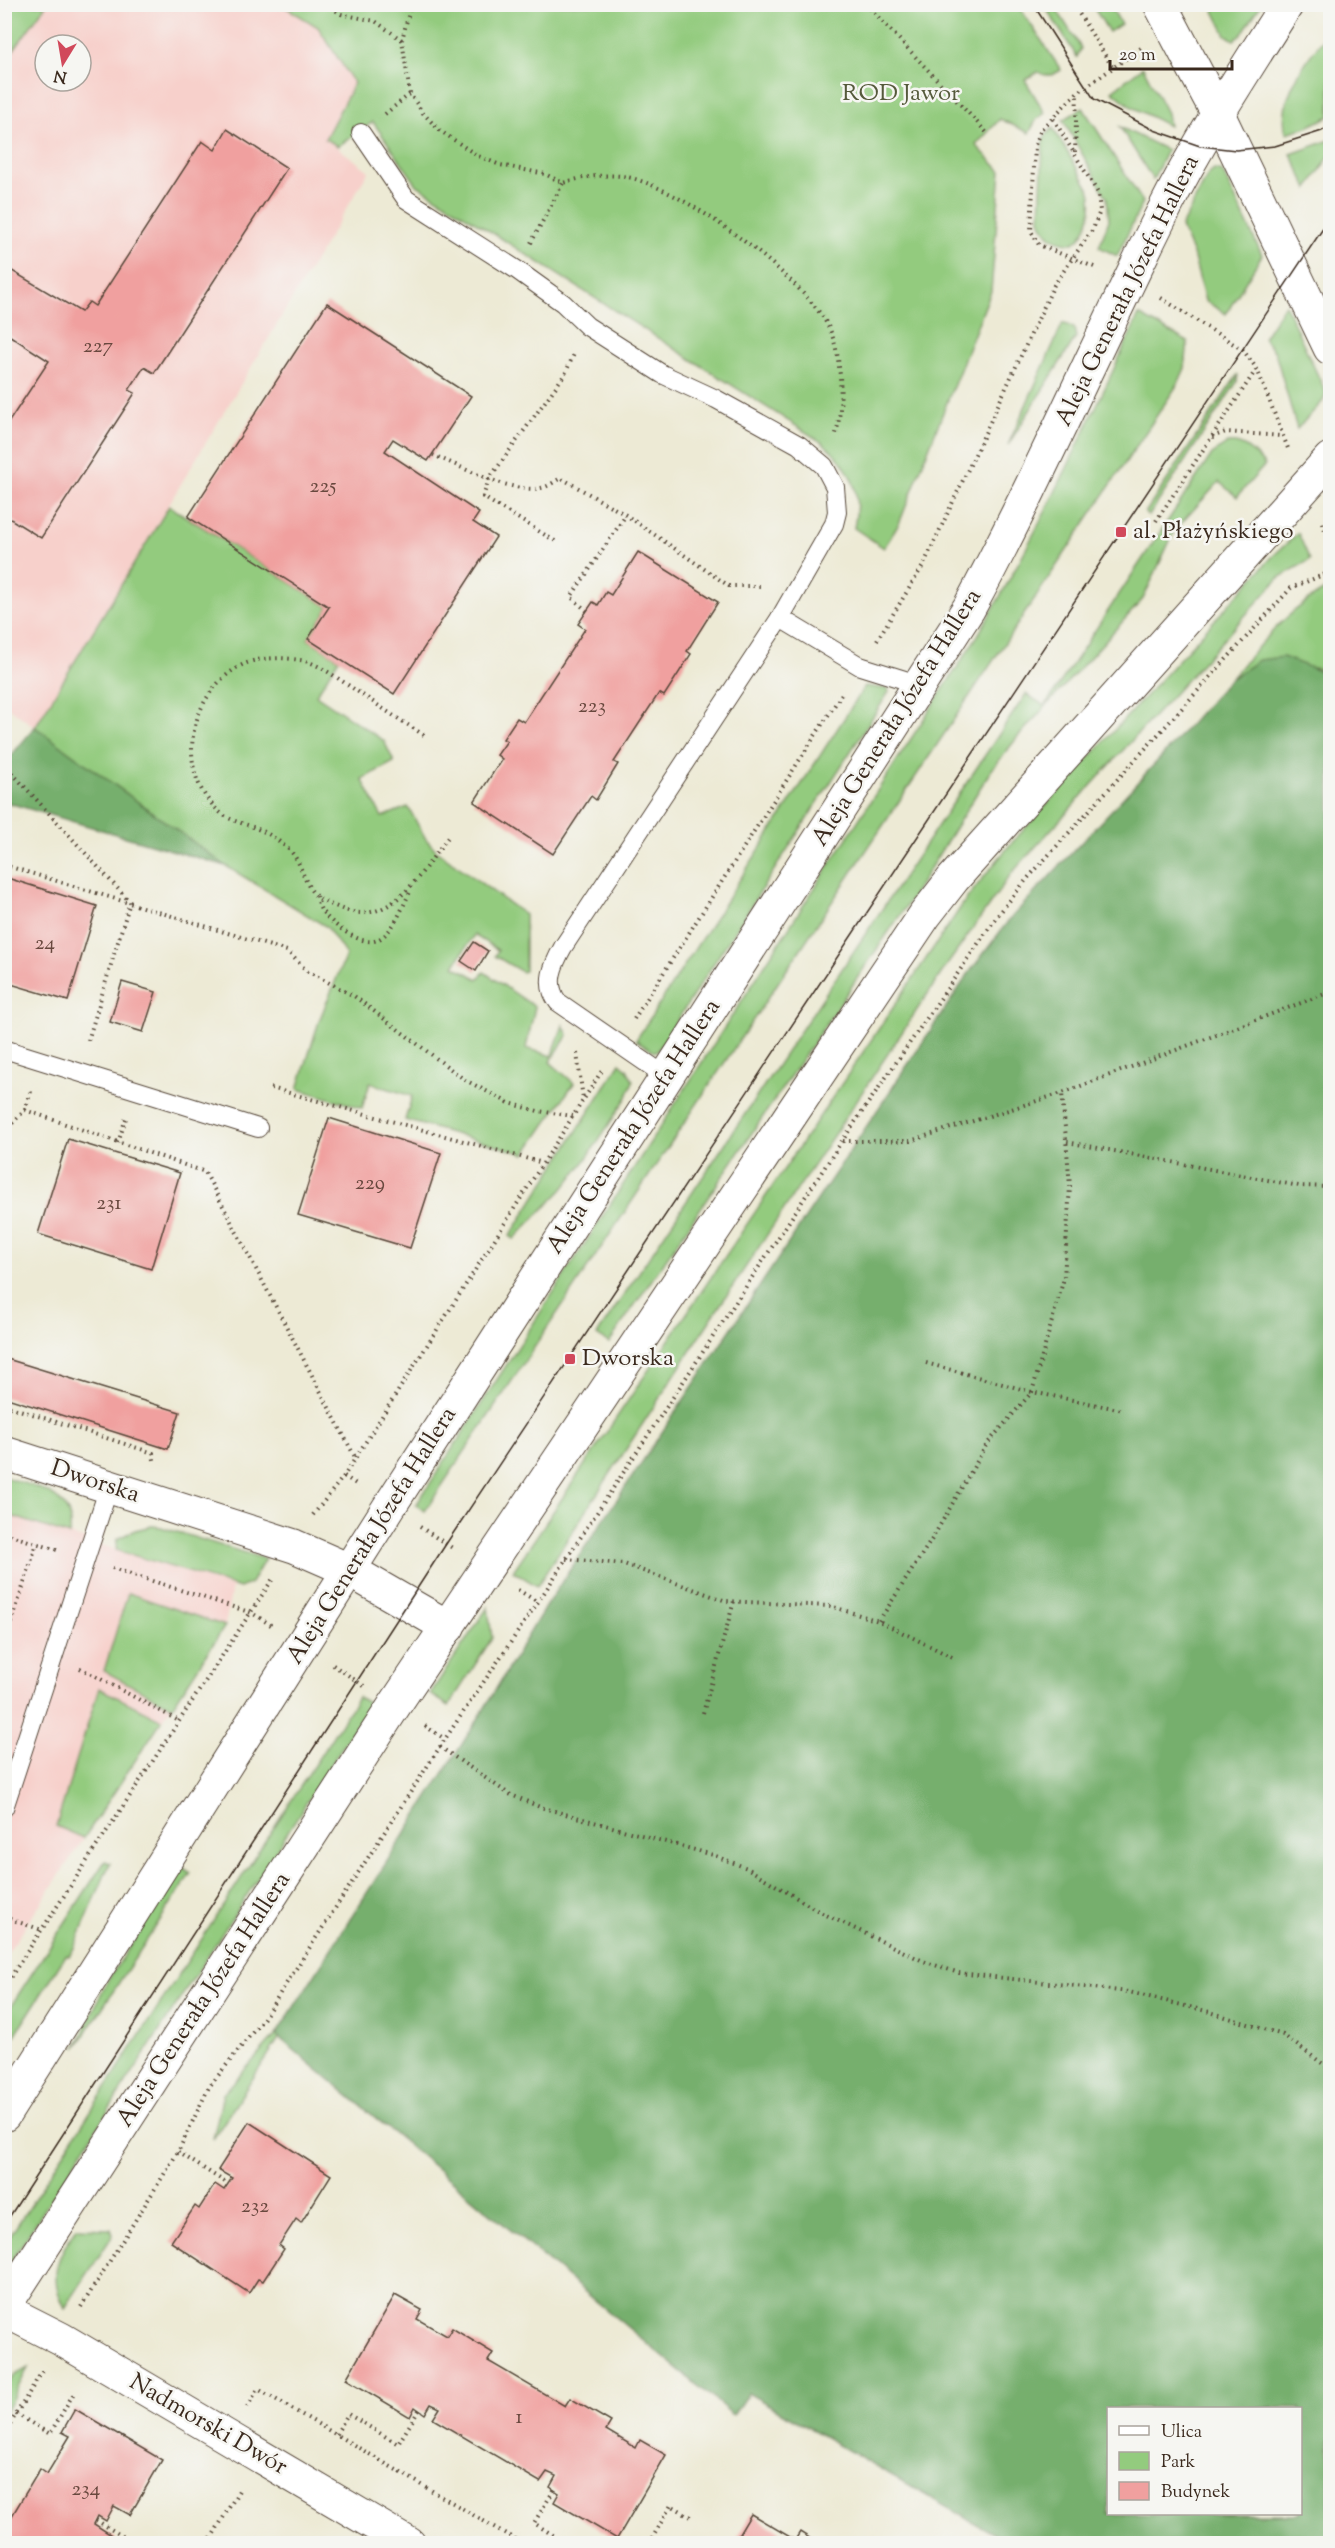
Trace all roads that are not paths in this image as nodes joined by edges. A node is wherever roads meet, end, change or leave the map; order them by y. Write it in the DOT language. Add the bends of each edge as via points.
graph roads {
  1 [pos="1287,4"];
  2 [pos="1165,15"];
  3 [pos="1218,114"];
  4 [pos="361,133"];
  5 [pos="1316,284"];
  6 [pos="1330,348"];
  7 [pos="1330,459"];
  8 [pos="780,618"];
  9 [pos="921,685"];
  10 [pos="4,1049"];
  11 [pos="667,1077"];
  12 [pos="258,1128"];
  13 [pos="4,1453"];
  14 [pos="109,1486"];
  15 [pos="349,1570"];
  16 [pos="448,1627"];
  17 [pos="4,1808"];
  18 [pos="4,2115"];
  19 [pos="4,2308"];
  20 [pos="410,2544"];
  1 -- 3 [label="street, Aleja Generała Józefa Hallera"];
  2 -- 3 [label="street"];
  3 -- 5 [label="street"];
  3 -- 9 [label="street, Aleja Generała Józefa Hallera" via="1162,214 1010,531 969,608"];
  4 -- 8 [label="lane" via="406,199 517,270 587,326 662,374 799,445 824,466 835,487 837,512 826,539"];
  5 -- 6 [label="street"];
  7 -- 16 [label="street, Aleja Generała Józefa Hallera" via="925,915"];
  8 -- 9 [label="lane" via="860,666"];
  8 -- 11 [label="lane" via="578,924 556,961 550,983 552,994 568,1010"];
  9 -- 11 [label="street, Aleja Generała Józefa Hallera"];
  10 -- 12 [label="lane"];
  11 -- 15 [label="street, Aleja Generała Józefa Hallera"];
  13 -- 14 [label="street, Dworska"];
  14 -- 15 [label="street, Dworska" via="294,1545"];
  14 -- 17 [label="lane"];
  15 -- 16 [label="street, Dworska"];
  15 -- 18 [label="street, Aleja Generała Józefa Hallera"];
  16 -- 19 [label="street, Aleja Generała Józefa Hallera"];
  19 -- 20 [label="street, Nadmorski Dwór"];
}
